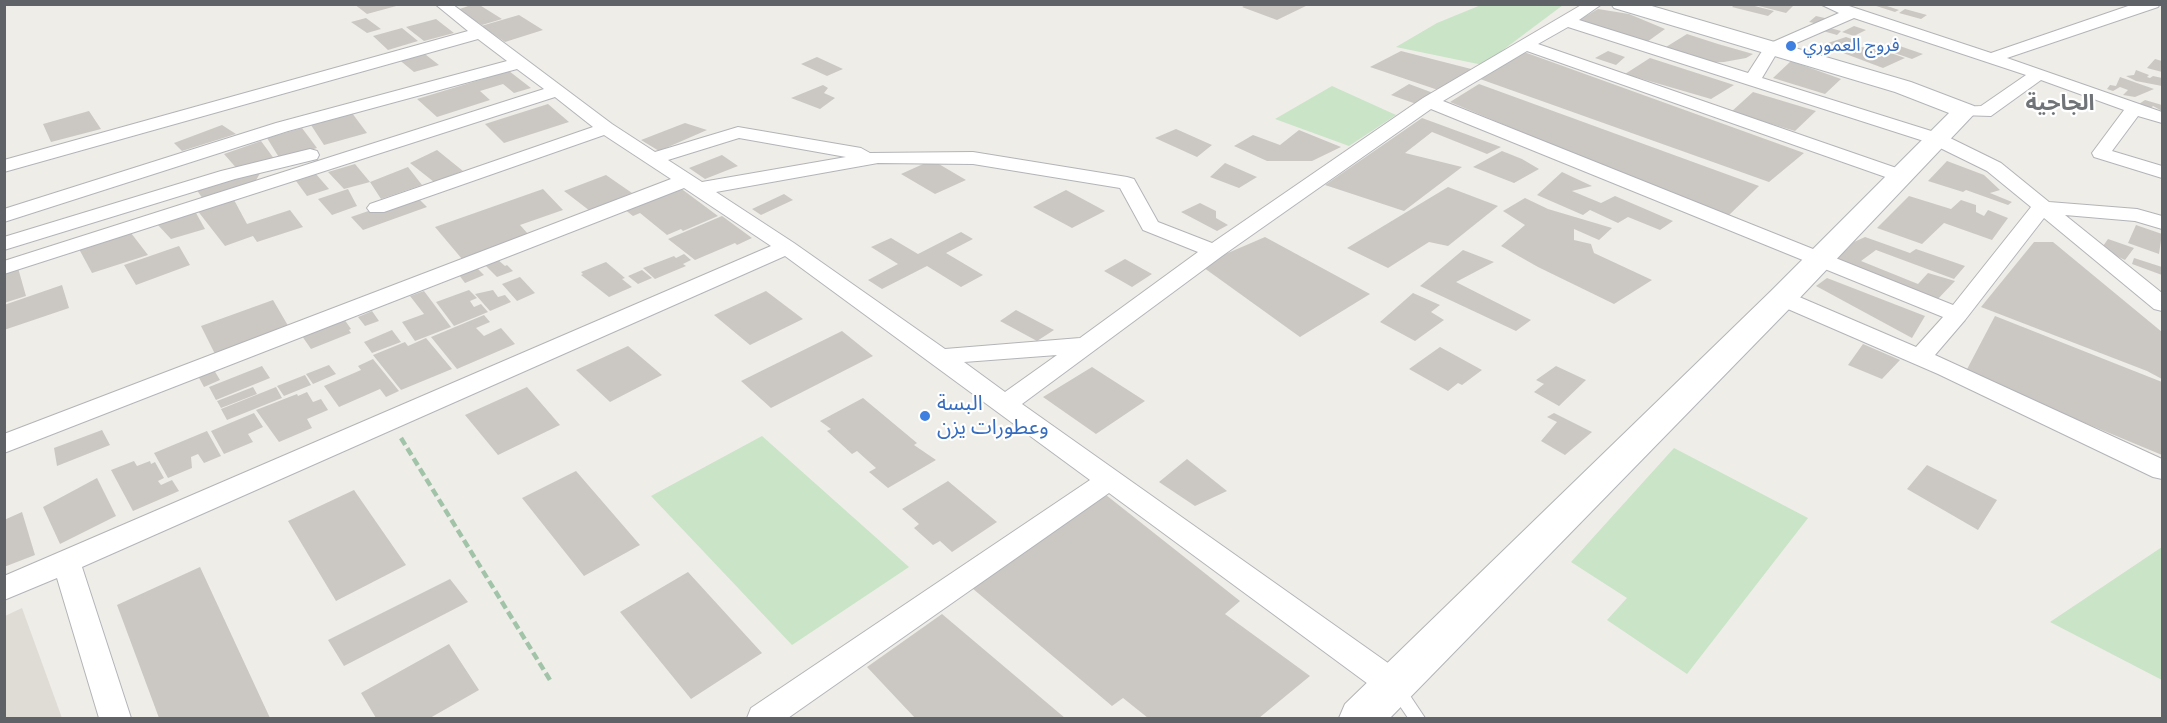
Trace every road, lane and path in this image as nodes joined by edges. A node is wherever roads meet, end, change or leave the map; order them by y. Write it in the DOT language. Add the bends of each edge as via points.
graph roads {
  1 [pos="442,4"];
  2 [pos="1595,4"];
  3 [pos="1621,4"];
  4 [pos="1827,4"];
  5 [pos="2153,4"];
  6 [pos="1852,13"];
  7 [pos="1566,21"];
  8 [pos="480,33"];
  9 [pos="1525,45"];
  10 [pos="1772,48"];
  11 [pos="1994,57"];
  12 [pos="520,63"];
  13 [pos="2039,74"];
  14 [pos="1752,81"];
  15 [pos="557,91"];
  16 [pos="1428,102"];
  17 [pos="2135,108"];
  18 [pos="1965,111"];
  19 [pos="2163,118"];
  20 [pos="606,128"];
  21 [pos="1936,139"];
  22 [pos="391,145"];
  23 [pos="52,153"];
  24 [pos="4,155"];
  25 [pos="878,157"];
  26 [pos="652,159"];
  27 [pos="4,166"];
  28 [pos="2163,172"];
  29 [pos="1901,176"];
  30 [pos="691,185"];
  31 [pos="2042,207"];
  32 [pos="377,208"];
  33 [pos="4,216"];
  34 [pos="2163,223"];
  35 [pos="4,244"];
  36 [pos="787,247"];
  37 [pos="1214,251"];
  38 [pos="1819,260"];
  39 [pos="4,268"];
  40 [pos="1782,298"];
  41 [pos="2163,304"];
  42 [pos="1957,315"];
  43 [pos="1086,345"];
  44 [pos="940,357"];
  45 [pos="1920,357"];
  46 [pos="1005,404"];
  47 [pos="389,420"];
  48 [pos="4,444"];
  49 [pos="2163,470"];
  50 [pos="1109,480"];
  51 [pos="66,561"];
  52 [pos="4,589"];
  53 [pos="550,680"];
  54 [pos="1394,685"];
  55 [pos="115,718"];
  56 [pos="763,718"];
  57 [pos="1361,718"];
  58 [pos="1417,718"];
  1 -- 8 [label="street"];
  2 -- 7 [label="street"];
  3 -- 10 [label="street"];
  4 -- 6 [label="street"];
  5 -- 11 [label="street"];
  6 -- 10 [label="street"];
  6 -- 11 [label="street"];
  7 -- 9 [label="street"];
  7 -- 14 [label="street"];
  8 -- 12 [label="street"];
  8 -- 23 [label="street"];
  9 -- 16 [label="street"];
  9 -- 29 [label="street"];
  10 -- 14 [label="street"];
  10 -- 18 [label="street" via="1903,87"];
  11 -- 13 [label="street"];
  12 -- 15 [label="street"];
  12 -- 33 [label="street" via="282,127"];
  13 -- 17 [label="street"];
  13 -- 18 [label="street" via="1985,112"];
  14 -- 21 [label="street"];
  15 -- 20 [label="street"];
  15 -- 22 [label="street"];
  16 -- 37 [label="street"];
  16 -- 38 [label="street"];
  17 -- 19 [label="street"];
  17 -- 28 [label="street" via="2101,153"];
  18 -- 21 [label="street"];
  20 -- 26 [label="street"];
  20 -- 32 [label="street"];
  21 -- 29 [label="street"];
  21 -- 31 [label="street" via="1994,167"];
  22 -- 35 [label="street" via="332,150 228,175"];
  22 -- 39 [label="street"];
  23 -- 24 [label="street"];
  23 -- 27 [label="street"];
  25 -- 26 [label="street" via="738,132"];
  25 -- 30 [label="street"];
  25 -- 37 [label="street" via="973,158 1127,183 1150,226"];
  26 -- 30 [label="street"];
  29 -- 38 [label="street"];
  30 -- 36 [label="street"];
  30 -- 48 [label="street"];
  31 -- 34 [label="street" via="2137,215"];
  31 -- 41 [label="street"];
  31 -- 42 [label="street"];
  36 -- 44 [label="street"];
  36 -- 47 [label="street"];
  37 -- 43 [label="street"];
  38 -- 40 [label="street"];
  38 -- 42 [label="street"];
  40 -- 45 [label="street"];
  40 -- 54 [label="street"];
  42 -- 45 [label="street"];
  43 -- 44 [label="street"];
  43 -- 46 [label="street"];
  44 -- 46 [label="street"];
  45 -- 49 [label="street"];
  46 -- 50 [label="street"];
  47 -- 51 [label="street"];
  47 -- 53 [label="path"];
  50 -- 54 [label="street"];
  50 -- 56 [label="street"];
  51 -- 52 [label="street"];
  51 -- 55 [label="street"];
  54 -- 57 [label="street"];
  54 -- 58 [label="lane"];
}
